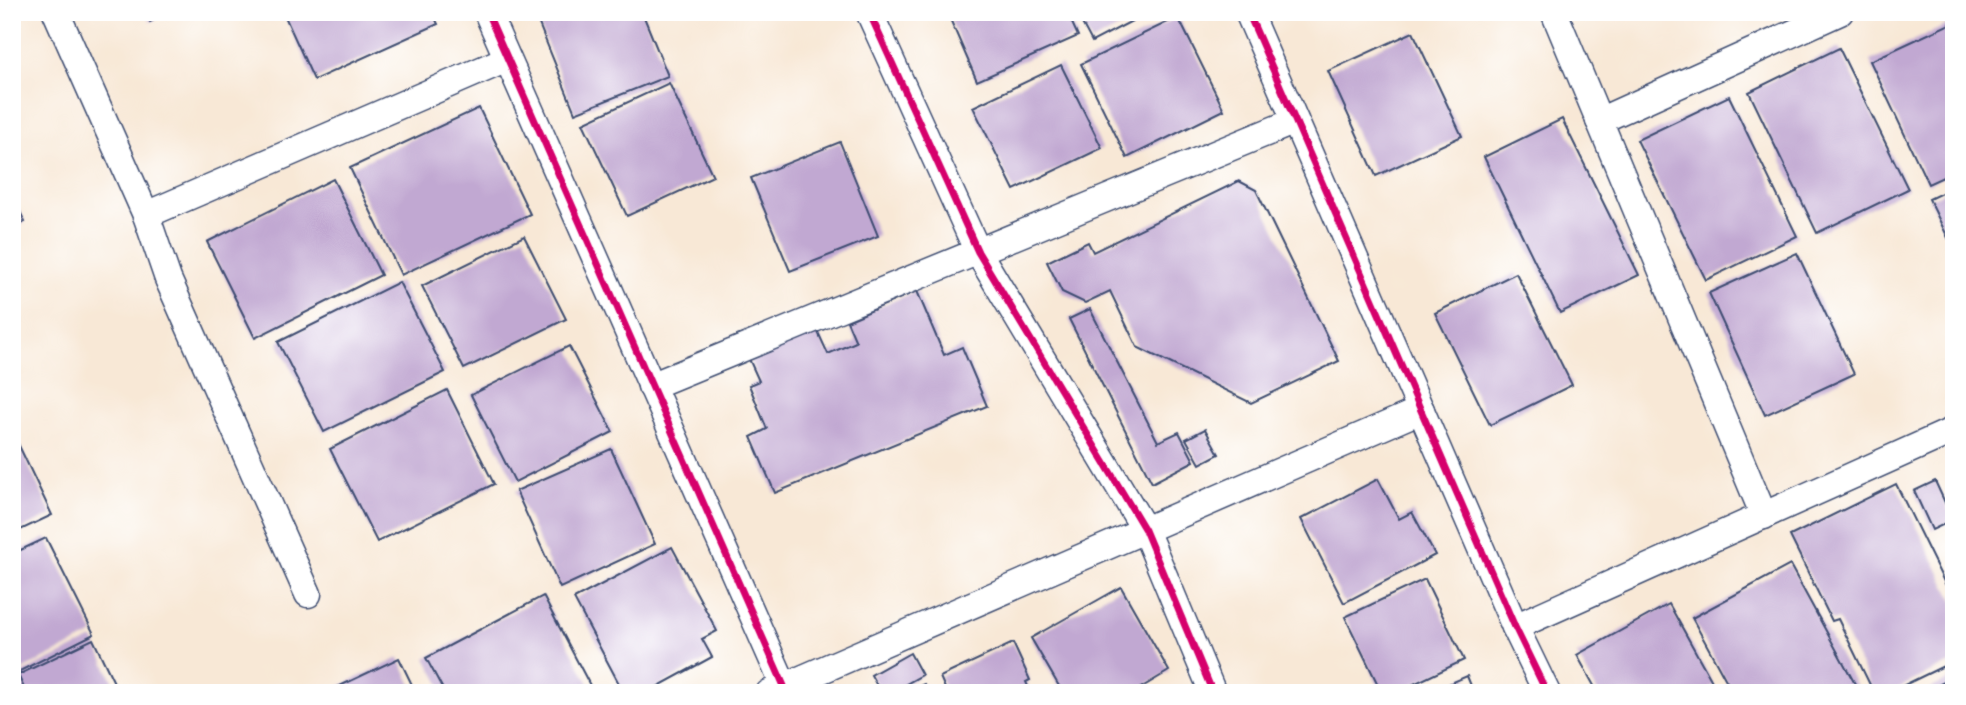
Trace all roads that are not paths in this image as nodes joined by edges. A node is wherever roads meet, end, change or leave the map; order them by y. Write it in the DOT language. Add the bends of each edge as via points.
graph roads {
  1 [pos="56,12"];
  2 [pos="487,12"];
  3 [pos="869,12"];
  4 [pos="1248,12"];
  5 [pos="1554,12"];
  6 [pos="1840,12"];
  7 [pos="507,59"];
  8 [pos="1295,121"];
  9 [pos="1599,121"];
  10 [pos="146,215"];
  11 [pos="978,252"];
  12 [pos="651,386"];
  13 [pos="1421,410"];
  14 [pos="1954,430"];
  15 [pos="1763,516"];
  16 [pos="1145,530"];
  17 [pos="308,594"];
  18 [pos="1515,627"];
  19 [pos="777,690"];
  20 [pos="1213,693"];
  21 [pos="1547,693"];
  1 -- 10 [label="street"];
  2 -- 7 [label="street"];
  3 -- 11 [label="street"];
  4 -- 8 [label="street"];
  5 -- 9 [label="street"];
  6 -- 9 [label="street"];
  7 -- 10 [label="street"];
  7 -- 12 [label="street"];
  8 -- 11 [label="street"];
  8 -- 13 [label="street"];
  9 -- 15 [label="street"];
  10 -- 17 [label="street" via="168,279"];
  11 -- 12 [label="street"];
  11 -- 16 [label="street"];
  12 -- 19 [label="street"];
  13 -- 16 [label="street"];
  13 -- 18 [label="street"];
  14 -- 15 [label="street"];
  15 -- 18 [label="street"];
  16 -- 19 [label="street"];
  16 -- 20 [label="street"];
  18 -- 21 [label="street"];
}
